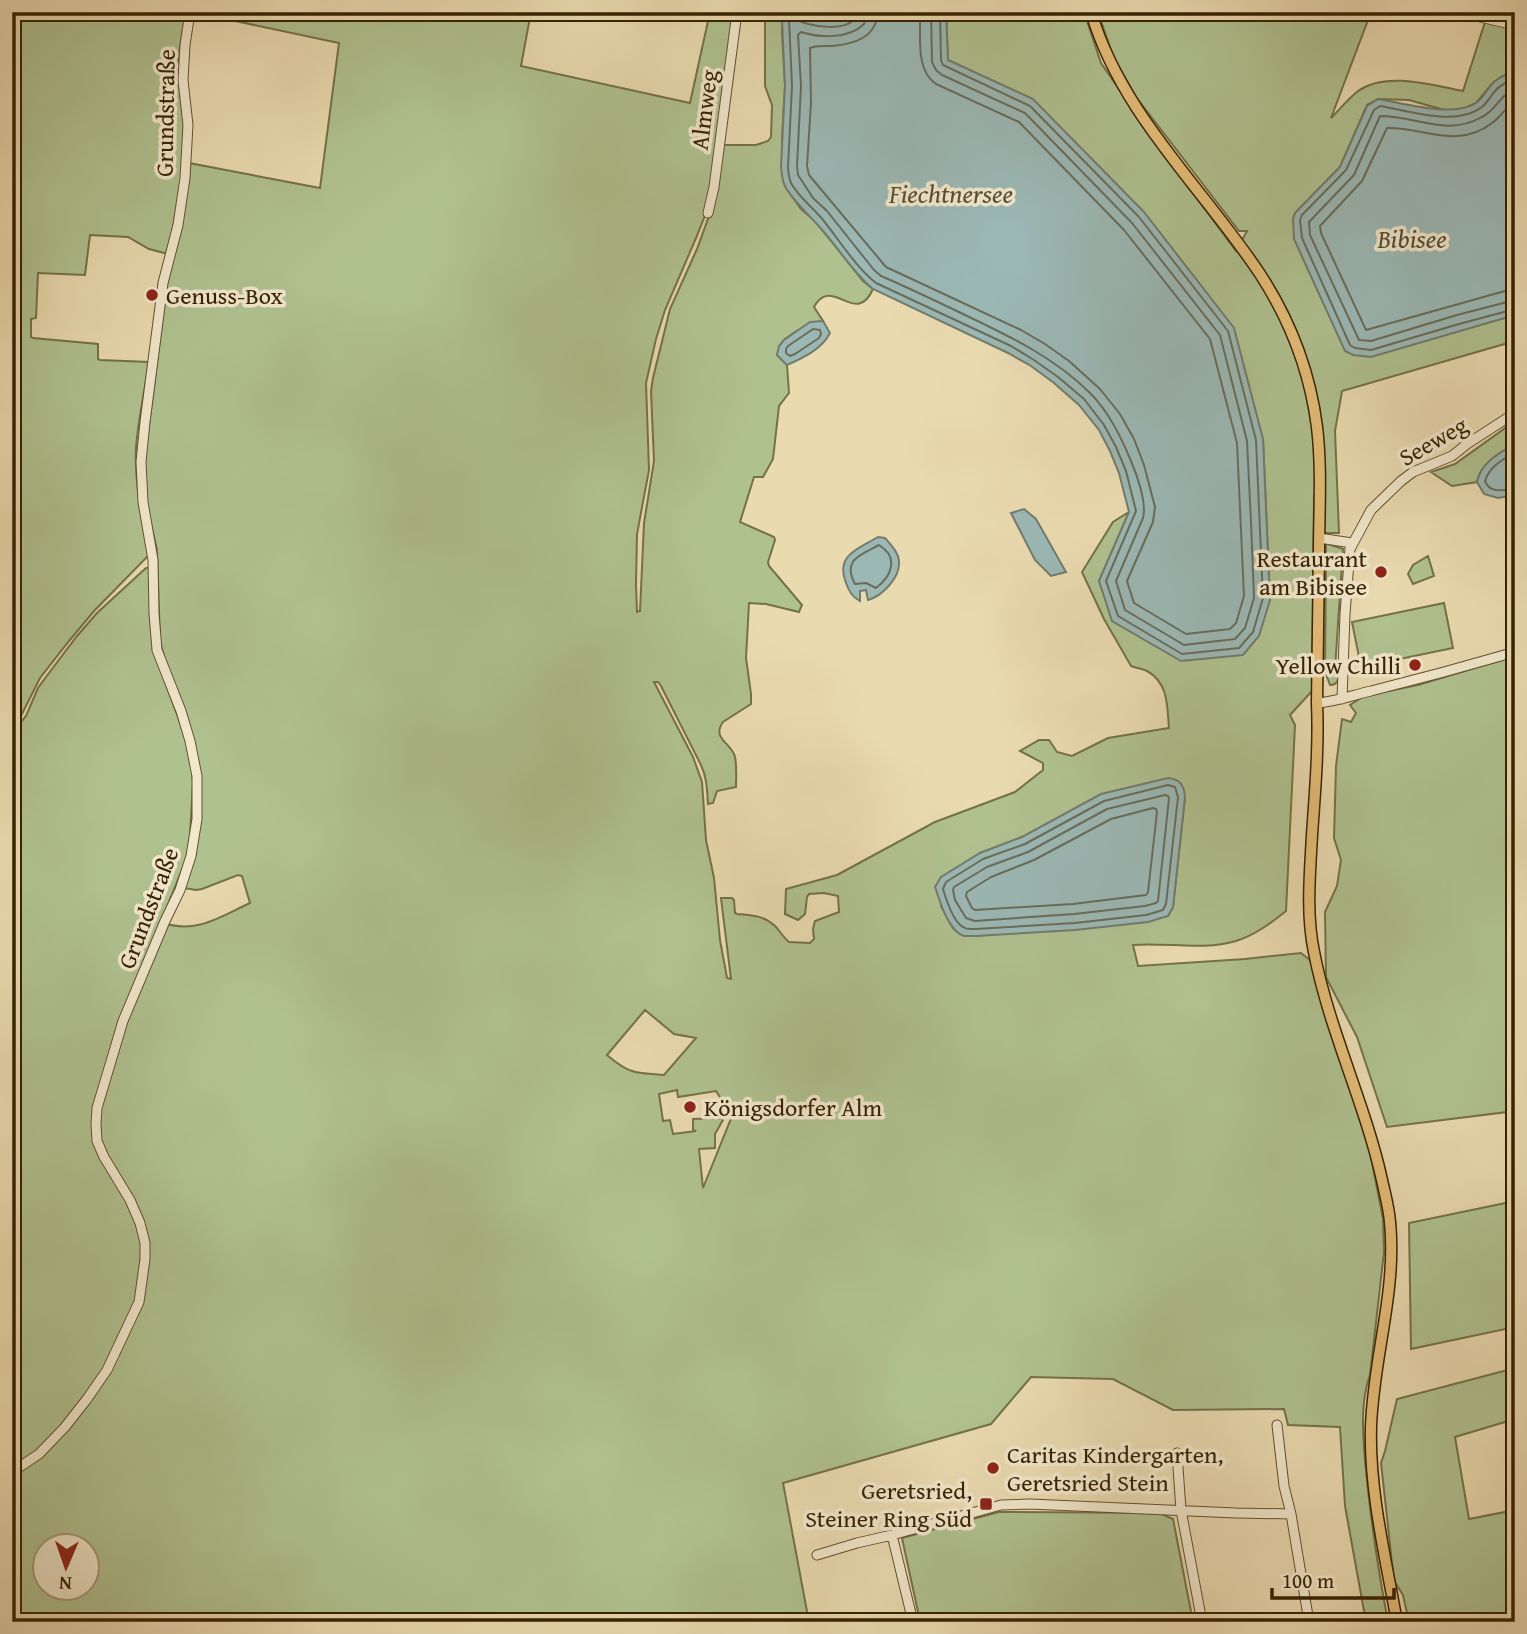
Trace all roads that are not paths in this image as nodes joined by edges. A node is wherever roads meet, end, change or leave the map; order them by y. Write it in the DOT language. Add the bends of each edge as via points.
graph roads {
  1 [pos="190,12"];
  2 [pos="737,12"];
  3 [pos="1091,12"];
  4 [pos="1458,12"];
  5 [pos="1515,25"];
  6 [pos="708,213"];
  7 [pos="1515,414"];
  8 [pos="1319,538"];
  9 [pos="1352,543"];
  10 [pos="1515,652"];
  11 [pos="1342,699"];
  12 [pos="1317,703"];
  13 [pos="1277,1425"];
  14 [pos="1177,1453"];
  15 [pos="12,1472"];
  16 [pos="1181,1510"];
  17 [pos="1291,1514"];
  18 [pos="892,1535"];
  19 [pos="817,1555"];
  20 [pos="913,1622"];
  21 [pos="1202,1622"];
  22 [pos="1309,1622"];
  23 [pos="1397,1622"];
  1 -- 15 [label="street, Grundstraße" via="183,80 188,125 185,177 163,283 141,462 153,560 157,650 190,741 197,776 197,819 180,890 123,1021 96,1124 104,1157 140,1223 145,1259 139,1302 107,1370 65,1427 39,1454"];
  2 -- 6 [label="street, Almweg"];
  3 -- 8 [label="main road" via="1131,101 1260,274 1296,342 1317,428"];
  4 -- 5 [label="street"];
  7 -- 9 [label="street, Seeweg" via="1452,456 1401,481 1371,510"];
  8 -- 9 [label="street"];
  8 -- 12 [label="main road"];
  9 -- 11 [label="street, Seeweg"];
  10 -- 11 [label="street"];
  11 -- 12 [label="street"];
  12 -- 23 [label="main road" via="1310,875 1313,950 1374,1146 1390,1219 1392,1254 1371,1429 1374,1480"];
  13 -- 17 [label="street"];
  14 -- 16 [label="street"];
  16 -- 17 [label="street"];
  16 -- 18 [label="street" via="1002,1505"];
  16 -- 21 [label="street"];
  17 -- 22 [label="street"];
  18 -- 19 [label="street"];
  18 -- 20 [label="street"];
}
